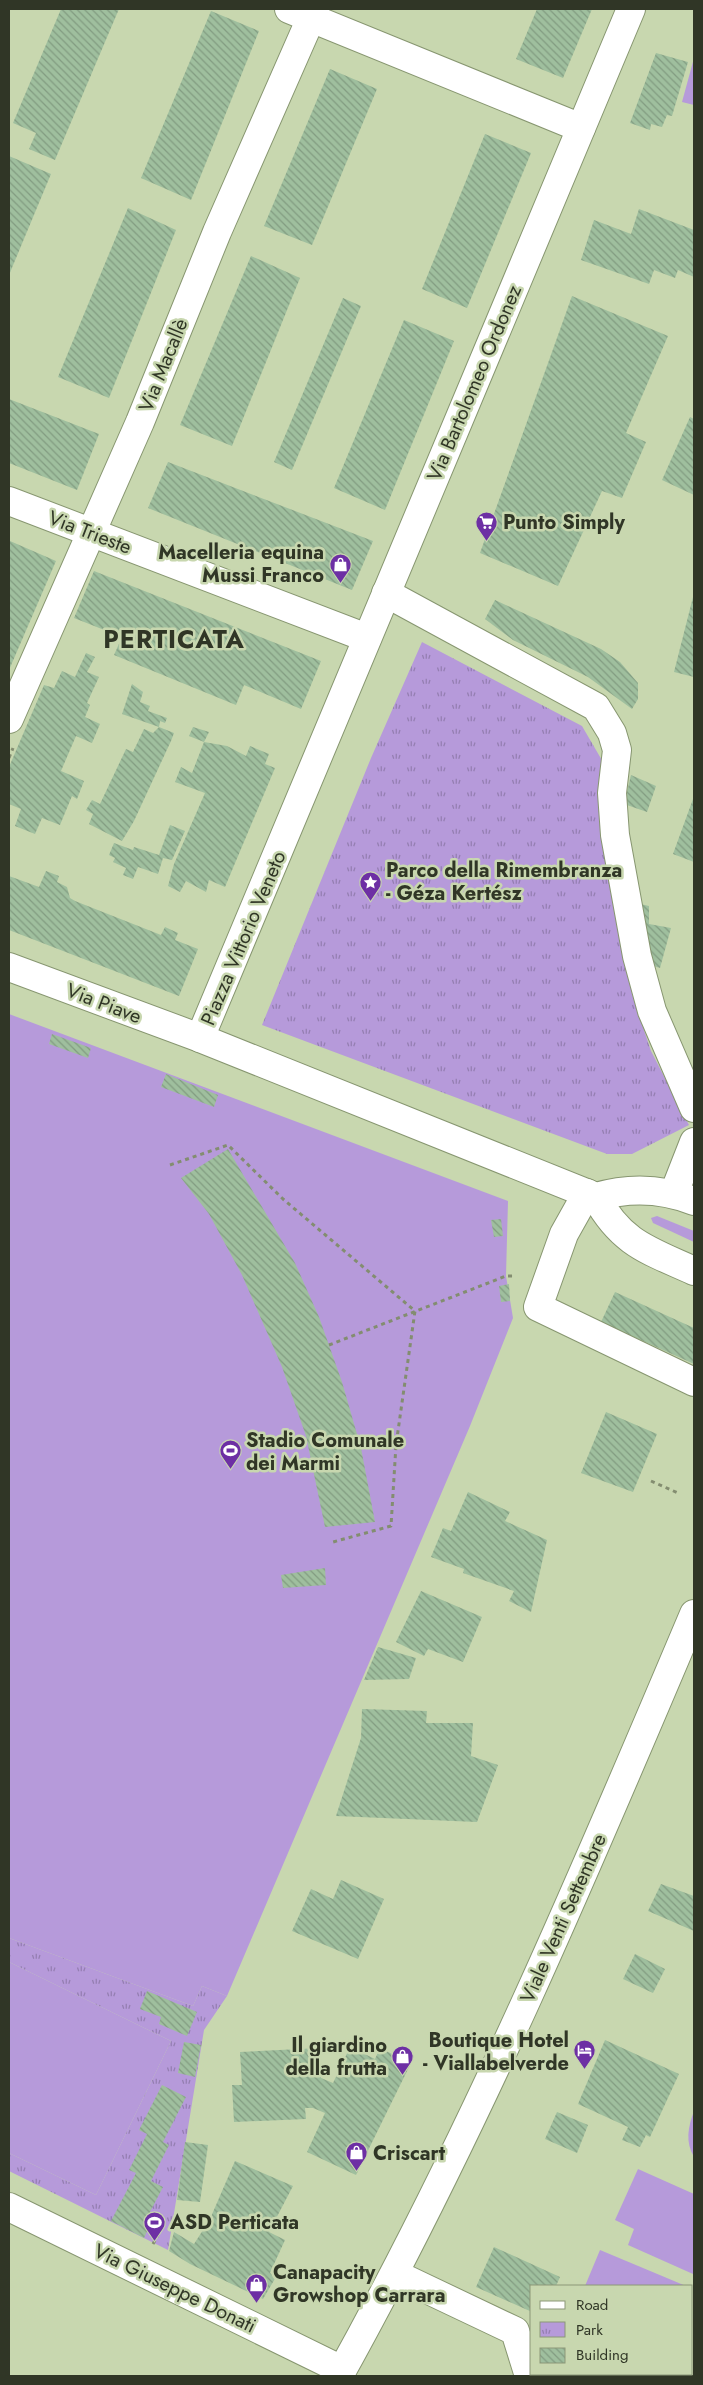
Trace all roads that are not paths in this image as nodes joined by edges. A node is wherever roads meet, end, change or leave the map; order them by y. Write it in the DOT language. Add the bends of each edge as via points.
graph roads {
  1 [pos="631,9"];
  2 [pos="305,12"];
  3 [pos="581,128"];
  4 [pos="9,501"];
  5 [pos="92,532"];
  6 [pos="386,593"];
  7 [pos="367,638"];
  8 [pos="13,730"];
  9 [pos="9,967"];
  10 [pos="200,1038"];
  11 [pos="694,1108"];
  12 [pos="694,1142"];
  13 [pos="592,1195"];
  14 [pos="684,1197"];
  15 [pos="694,1271"];
  16 [pos="694,1382"];
  17 [pos="694,1614"];
  18 [pos="9,2207"];
  19 [pos="395,2274"];
  20 [pos="340,2373"];
  21 [pos="529,2376"];
  1 -- 3 [label="street, Via Bartolomeo Ordonez"];
  2 -- 3 [label="street"];
  2 -- 5 [label="street, Via Macallè" via="218,232"];
  3 -- 6 [label="street, Via Bartolomeo Ordonez"];
  4 -- 5 [label="street, Via Trieste"];
  5 -- 7 [label="street, Via Trieste"];
  5 -- 8 [label="street, Via Macallè"];
  6 -- 7 [label="street, Via Bartolomeo Ordonez"];
  6 -- 11 [label="street" via="596,707 612,733 617,750 612,793 615,835 637,956 652,1011"];
  7 -- 10 [label="street, Piazza Vittorio Veneto"];
  9 -- 10 [label="street, Via Piave"];
  10 -- 13 [label="street, Piazza Vittorio Veneto"];
  12 -- 14 [label="street"];
  13 -- 14 [label="street" via="634,1189"];
  13 -- 15 [label="street" via="607,1217 634,1243"];
  13 -- 16 [label="street" via="564,1234 534,1317"];
  17 -- 19 [label="street, Viale Venti Settembre" via="497,2064"];
  18 -- 20 [label="street, Via Giuseppe Donati"];
  19 -- 20 [label="street, Viale Venti Settembre"];
  19 -- 21 [label="street" via="515,2331"];
}
